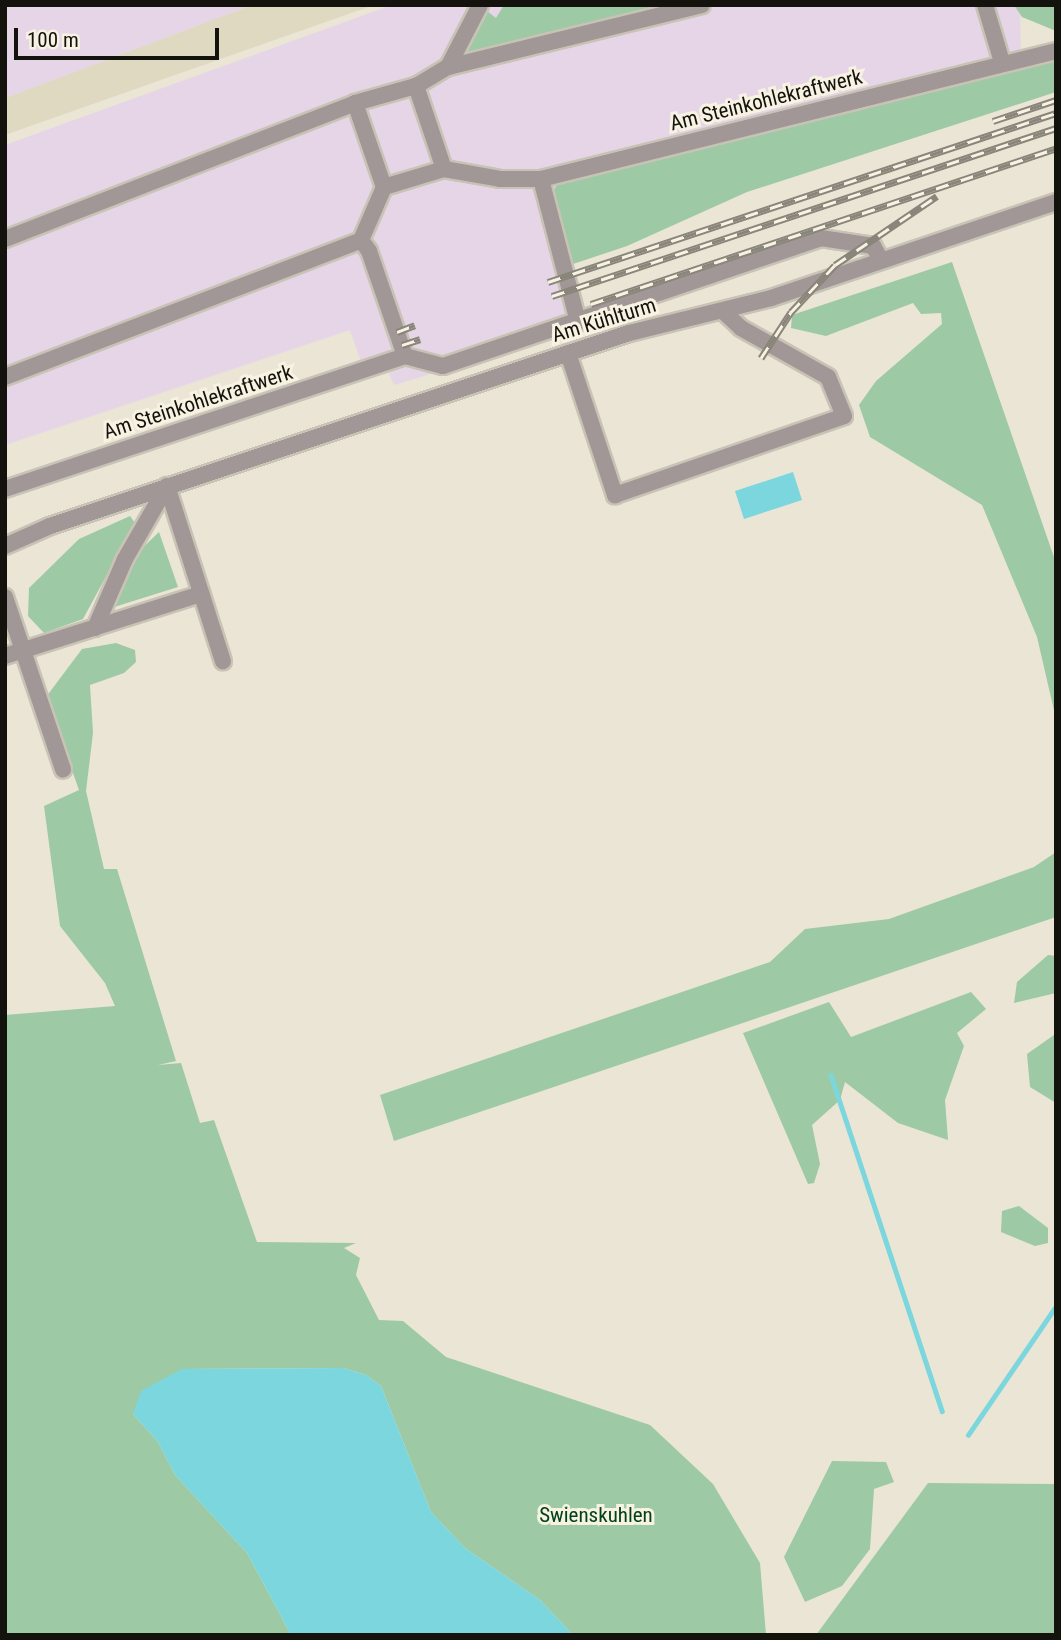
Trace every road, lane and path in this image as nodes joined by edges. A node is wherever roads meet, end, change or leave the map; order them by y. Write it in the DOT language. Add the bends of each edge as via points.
graph roads {
  1 [pos="480,5"];
  2 [pos="702,5"];
  3 [pos="985,5"];
  4 [pos="1056,51"];
  5 [pos="1002,62"];
  6 [pos="448,67"];
  7 [pos="416,86"];
  8 [pos="355,103"];
  9 [pos="444,169"];
  10 [pos="541,179"];
  11 [pos="384,187"];
  12 [pos="1056,202"];
  13 [pos="5,239"];
  14 [pos="361,240"];
  15 [pos="881,260"];
  16 [pos="723,311"];
  17 [pos="578,322"];
  18 [pos="568,353"];
  19 [pos="405,356"];
  20 [pos="5,377"];
  21 [pos="167,486"];
  22 [pos="5,489"];
  23 [pos="5,547"];
  24 [pos="201,594"];
  25 [pos="5,597"];
  26 [pos="95,628"];
  27 [pos="23,649"];
  28 [pos="5,656"];
  29 [pos="223,661"];
  30 [pos="63,769"];
  1 -- 6 [label="street"];
  2 -- 6 [label="street"];
  3 -- 5 [label="street"];
  4 -- 5 [label="street, Am Steinkohlekraftwerk"];
  5 -- 10 [label="street, Am Steinkohlekraftwerk"];
  6 -- 7 [label="street"];
  7 -- 8 [label="street"];
  7 -- 9 [label="street"];
  8 -- 11 [label="street"];
  8 -- 13 [label="street"];
  9 -- 10 [label="street, Am Steinkohlekraftwerk" via="499,179"];
  9 -- 11 [label="street, Am Steinkohlekraftwerk"];
  10 -- 17 [label="street"];
  11 -- 14 [label="street"];
  12 -- 15 [label="street, Am Kühlturm"];
  14 -- 19 [label="street" via="369,251"];
  14 -- 20 [label="street"];
  15 -- 16 [label="street, Am Kühlturm"];
  15 -- 17 [label="street" via="873,246 821,238"];
  16 -- 18 [label="street, Am Kühlturm"];
  16 -- 18 [label="street" via="741,328 828,377 844,416 615,495"];
  17 -- 19 [label="street" via="443,366"];
  18 -- 21 [label="street, Am Kühlturm"];
  19 -- 22 [label="street, Am Steinkohlekraftwerk"];
  21 -- 23 [label="street, Am Kühlturm" via="50,526"];
  21 -- 24 [label="street"];
  21 -- 26 [label="street" via="125,559"];
  24 -- 26 [label="street"];
  24 -- 29 [label="street"];
  25 -- 27 [label="street"];
  26 -- 27 [label="street"];
  27 -- 28 [label="street"];
  27 -- 30 [label="street"];
}
